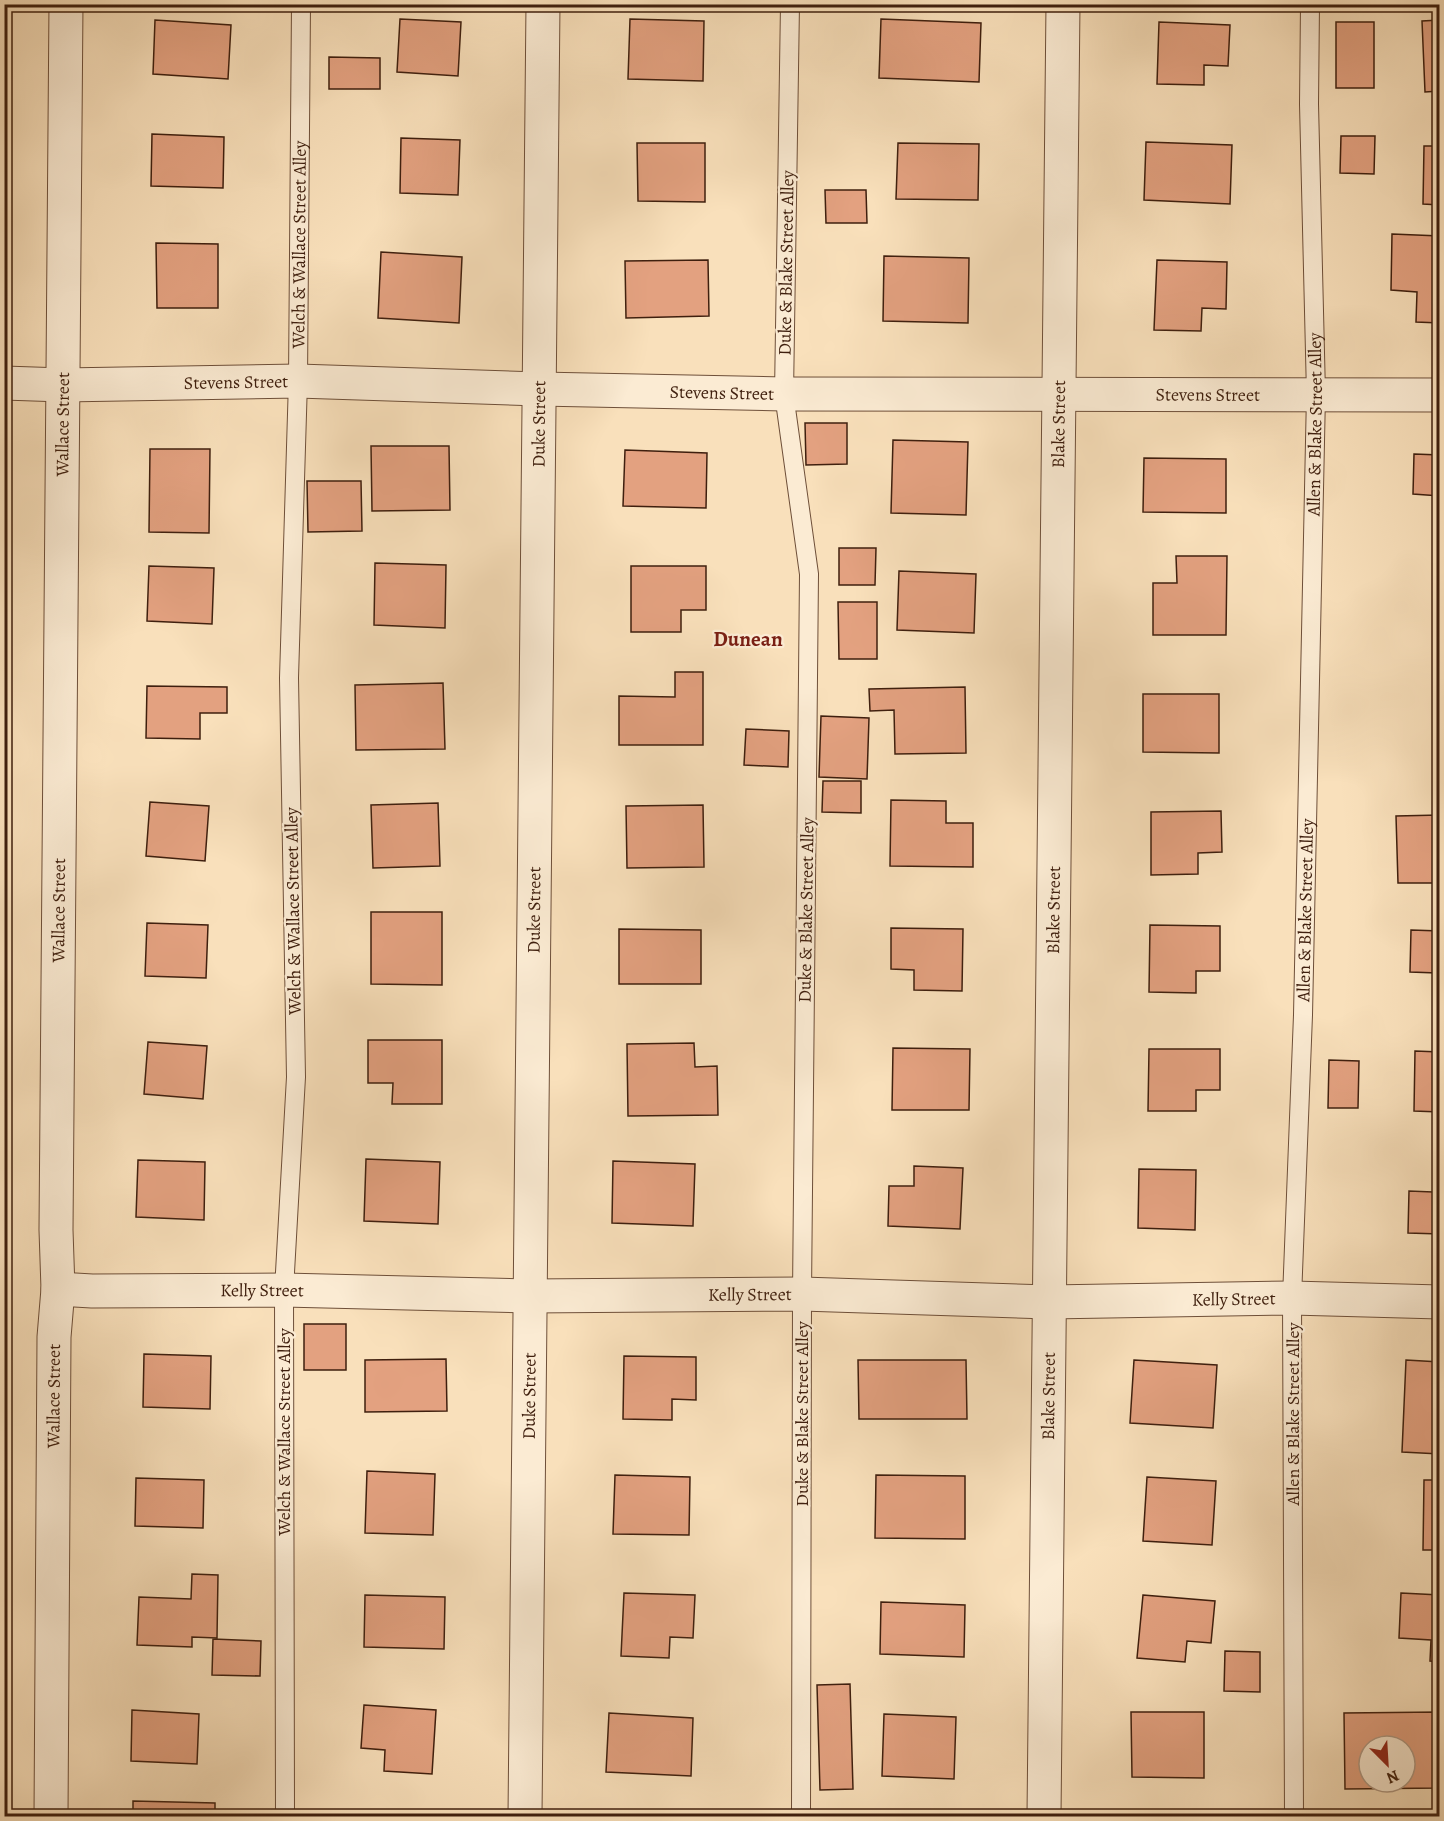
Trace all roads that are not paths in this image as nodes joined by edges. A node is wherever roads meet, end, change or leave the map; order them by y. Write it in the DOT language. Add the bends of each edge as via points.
graph roads {
  1 [pos="66,4"];
  2 [pos="301,4"];
  3 [pos="543,4"];
  4 [pos="790,4"];
  5 [pos="1063,4"];
  6 [pos="1310,4"];
  7 [pos="298,381"];
  8 [pos="4,383"];
  9 [pos="63,385"];
  10 [pos="539,389"];
  11 [pos="784,394"];
  12 [pos="1059,394"];
  13 [pos="1316,394"];
  14 [pos="1440,395"];
  15 [pos="58,1289"];
  16 [pos="284,1290"];
  17 [pos="802,1294"];
  18 [pos="529,1296"];
  19 [pos="1292,1298"];
  20 [pos="1049,1302"];
  21 [pos="1440,1302"];
  22 [pos="51,1816"];
  23 [pos="285,1816"];
  24 [pos="525,1816"];
  25 [pos="801,1816"];
  26 [pos="1044,1816"];
  27 [pos="1294,1816"];
  1 -- 9 [label="street, Wallace Street"];
  2 -- 7 [label="lane, Welch & Wallace Street Alley"];
  3 -- 10 [label="street, Duke Street"];
  4 -- 11 [label="lane, Duke & Blake Street Alley"];
  5 -- 12 [label="street, Blake Street"];
  6 -- 13 [label="lane, Allen & Blake Street Alley"];
  7 -- 9 [label="street, Stevens Street"];
  7 -- 10 [label="street, Stevens Street"];
  7 -- 16 [label="lane, Welch & Wallace Street Alley" via="289,678 296,1077"];
  8 -- 9 [label="street, Stevens Street"];
  9 -- 15 [label="street, Wallace Street"];
  10 -- 11 [label="street, Stevens Street"];
  10 -- 18 [label="street, Duke Street"];
  11 -- 12 [label="street, Stevens Street"];
  11 -- 17 [label="lane, Duke & Blake Street Alley" via="809,574"];
  12 -- 13 [label="street, Stevens Street"];
  12 -- 20 [label="street, Blake Street"];
  13 -- 14 [label="street, Stevens Street"];
  13 -- 19 [label="lane, Allen & Blake Street Alley" via="1303,1016"];
  15 -- 16 [label="street, Kelly Street"];
  15 -- 22 [label="street, Wallace Street" via="54,1349"];
  16 -- 18 [label="street, Kelly Street"];
  16 -- 23 [label="lane, Welch & Wallace Street Alley"];
  17 -- 18 [label="street, Kelly Street"];
  17 -- 20 [label="street, Kelly Street"];
  17 -- 25 [label="lane, Duke & Blake Street Alley"];
  18 -- 24 [label="street, Duke Street"];
  19 -- 20 [label="street, Kelly Street"];
  19 -- 21 [label="street, Kelly Street"];
  19 -- 27 [label="lane, Allen & Blake Street Alley"];
  20 -- 26 [label="street, Blake Street"];
}
